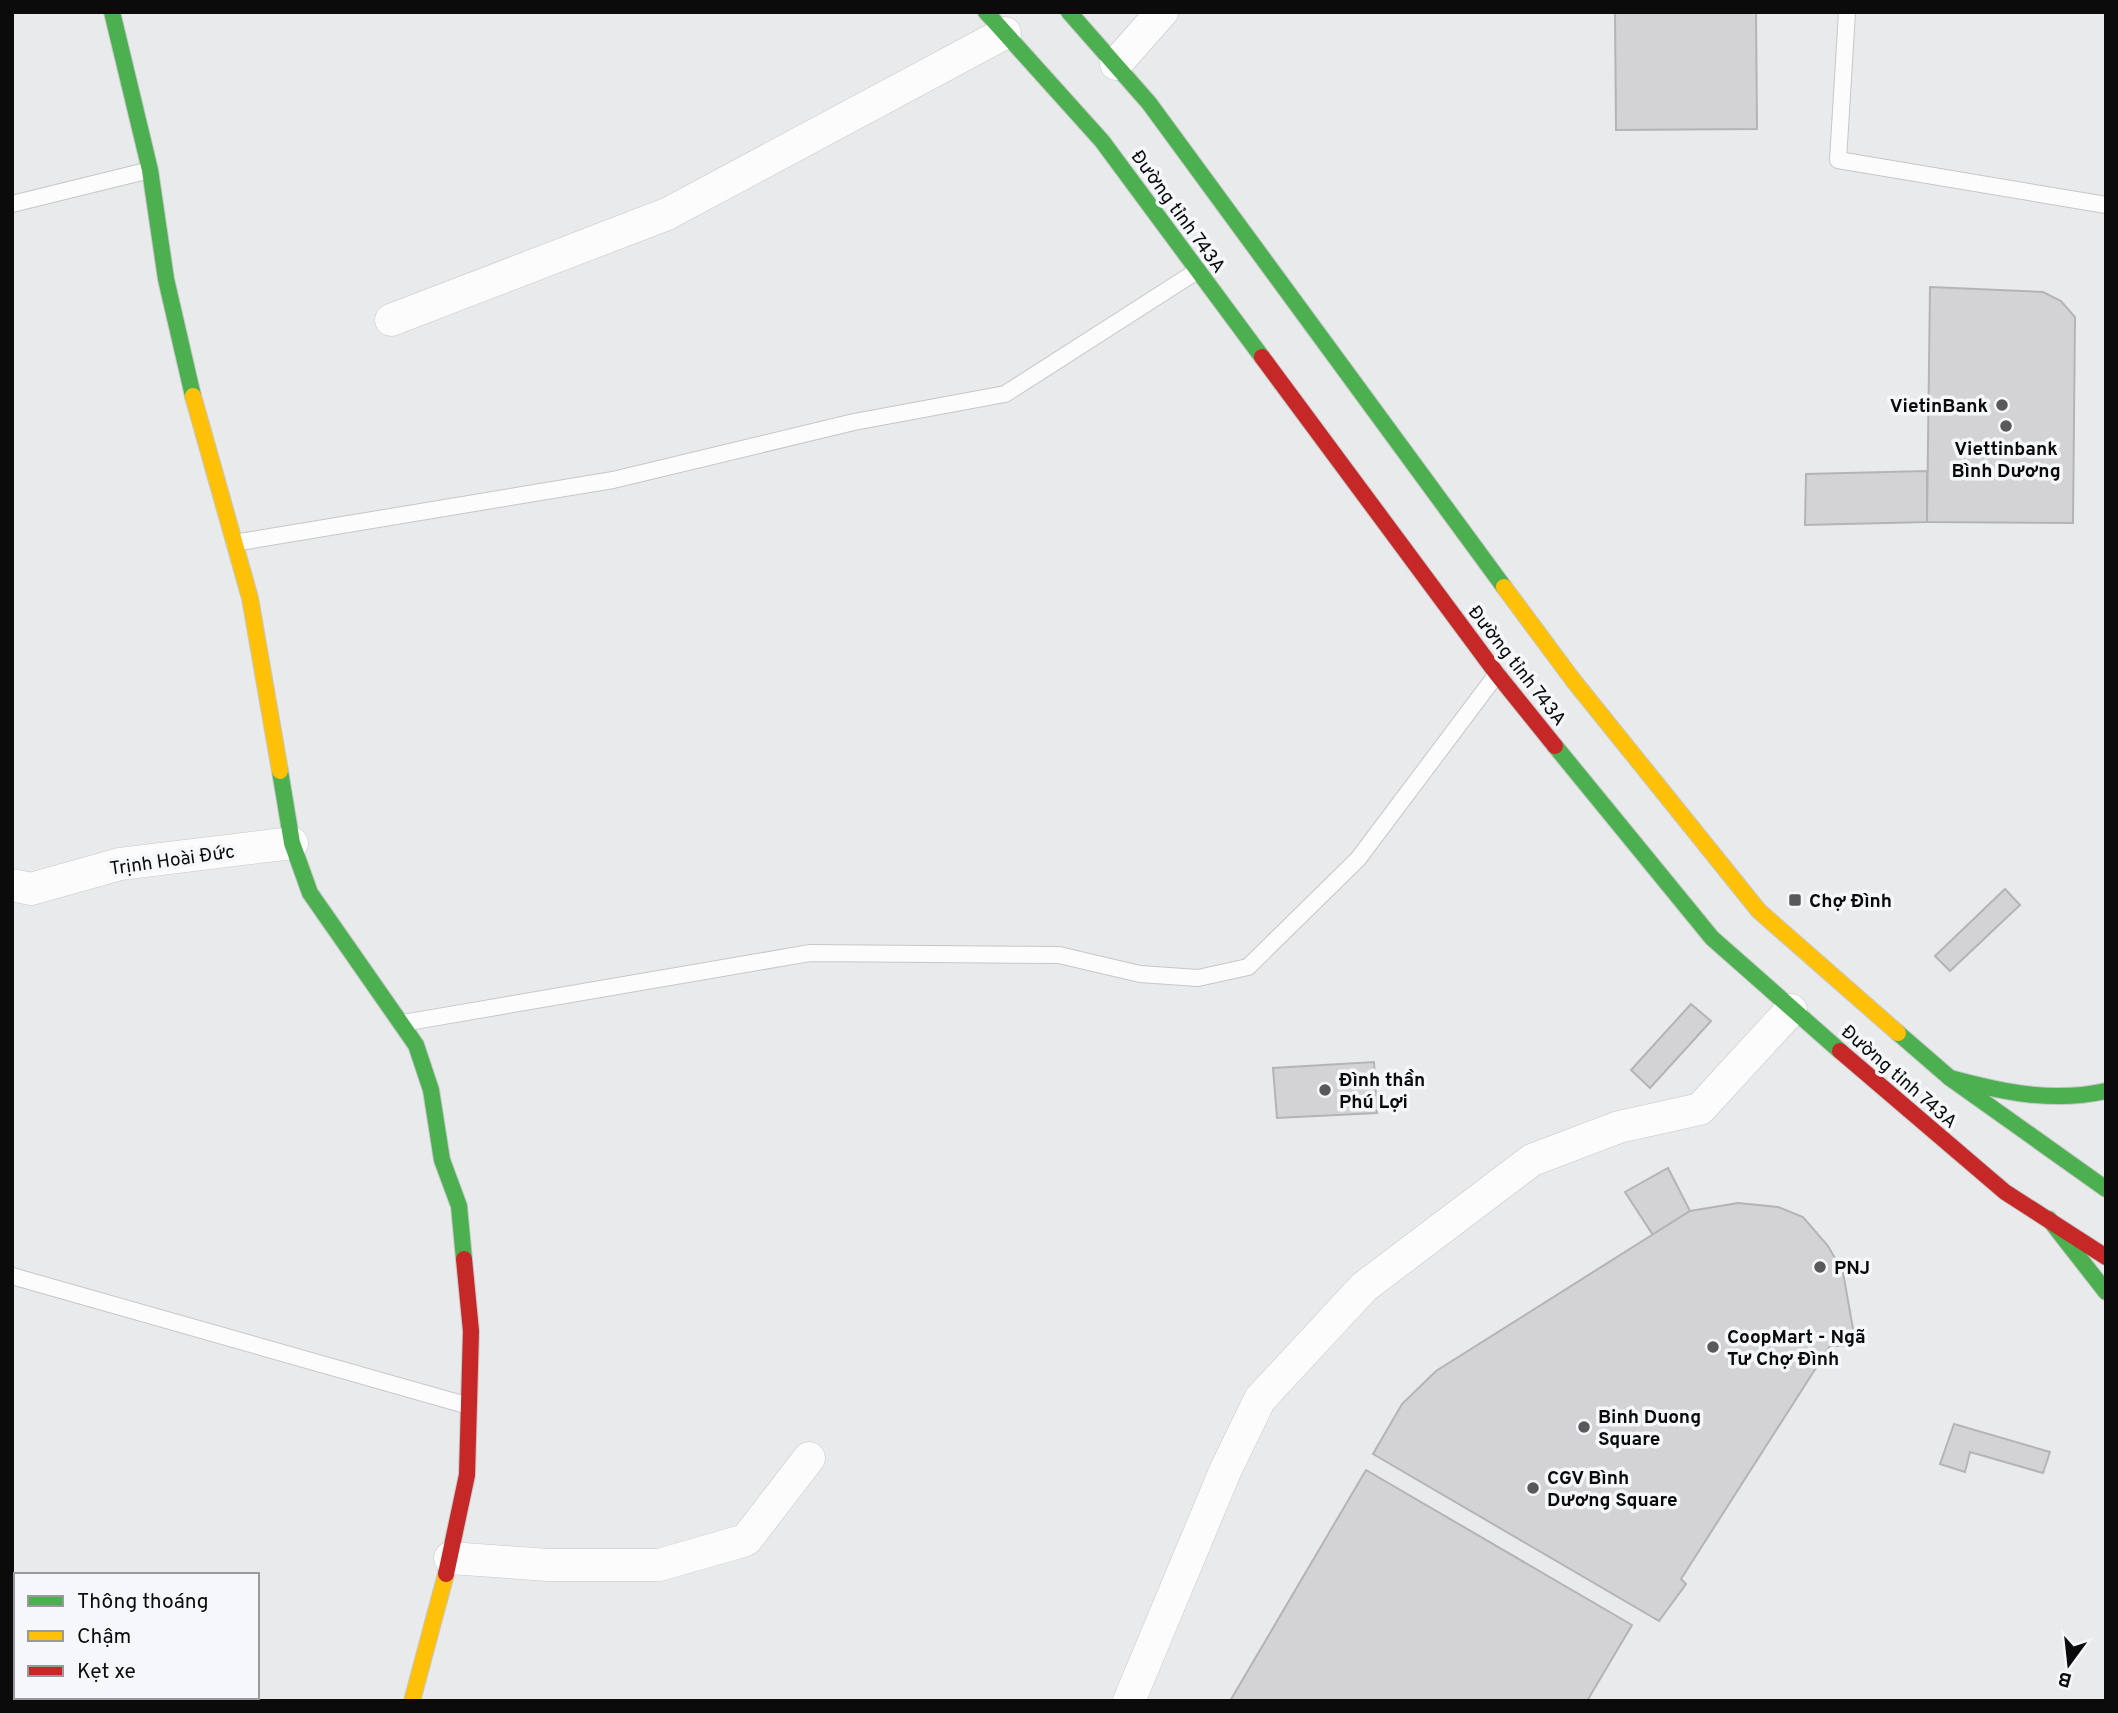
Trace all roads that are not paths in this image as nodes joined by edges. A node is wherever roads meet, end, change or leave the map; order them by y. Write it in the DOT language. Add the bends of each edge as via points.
graph roads {
  1 [pos="112,12"];
  2 [pos="1069,12"];
  3 [pos="1162,12"];
  4 [pos="1847,12"];
  5 [pos="996,22"];
  6 [pos="1116,64"];
  7 [pos="150,170"];
  8 [pos="12,204"];
  9 [pos="2106,205"];
  10 [pos="1196,271"];
  11 [pos="391,320"];
  12 [pos="234,543"];
  13 [pos="1497,674"];
  14 [pos="1546,701"];
  15 [pos="1528,716"];
  16 [pos="292,843"];
  17 [pos="12,885"];
  18 [pos="1791,1010"];
  19 [pos="401,1023"];
  20 [pos="1950,1078"];
  21 [pos="2106,1091"];
  22 [pos="2106,1189"];
  23 [pos="2049,1219"];
  24 [pos="2106,1257"];
  25 [pos="12,1276"];
  26 [pos="2106,1292"];
  27 [pos="469,1406"];
  28 [pos="809,1458"];
  29 [pos="450,1558"];
  30 [pos="412,1701"];
  31 [pos="1129,1701"];
  1 -- 7 [label="main road"];
  2 -- 6 [label="main road, Đường tỉnh 743A"];
  3 -- 6 [label="street"];
  4 -- 9 [label="lane" via="1838,160"];
  5 -- 10 [label="main road, Đường tỉnh 743A" via="1102,141"];
  5 -- 11 [label="street" via="667,214"];
  6 -- 20 [label="main road, Đường tỉnh 743A" via="1157,114 1569,684 1759,911"];
  7 -- 8 [label="lane"];
  7 -- 12 [label="main road" via="184,365"];
  10 -- 12 [label="lane" via="1005,394 854,422 613,480"];
  10 -- 13 [label="main road, Đường tỉnh 743A"];
  12 -- 16 [label="main road" via="250,598"];
  13 -- 15 [label="main road, Đường tỉnh 743A"];
  13 -- 19 [label="lane" via="1358,859 1248,968 1198,978 1140,974 1059,955 810,953"];
  14 -- 15 [label="main road"];
  15 -- 18 [label="main road, Đường tỉnh 743A" via="1712,938"];
  16 -- 17 [label="street, Trịnh Hoài Đức" via="120,864 31,889"];
  16 -- 19 [label="main road" via="310,893"];
  18 -- 23 [label="main road, Đường tỉnh 743A" via="2005,1192"];
  18 -- 31 [label="street" via="1700,1109 1619,1127 1532,1160 1364,1287 1260,1399"];
  19 -- 27 [label="main road" via="424,1068 442,1160 459,1206 471,1331"];
  20 -- 21 [label="main road" via="2022,1094"];
  20 -- 22 [label="main road, Đường tỉnh 743A"];
  23 -- 24 [label="main road, Đường tỉnh 743A"];
  23 -- 26 [label="main road"];
  25 -- 27 [label="lane"];
  27 -- 29 [label="main road" via="467,1475"];
  28 -- 29 [label="street" via="746,1540 659,1566"];
  29 -- 30 [label="main road"];
}
